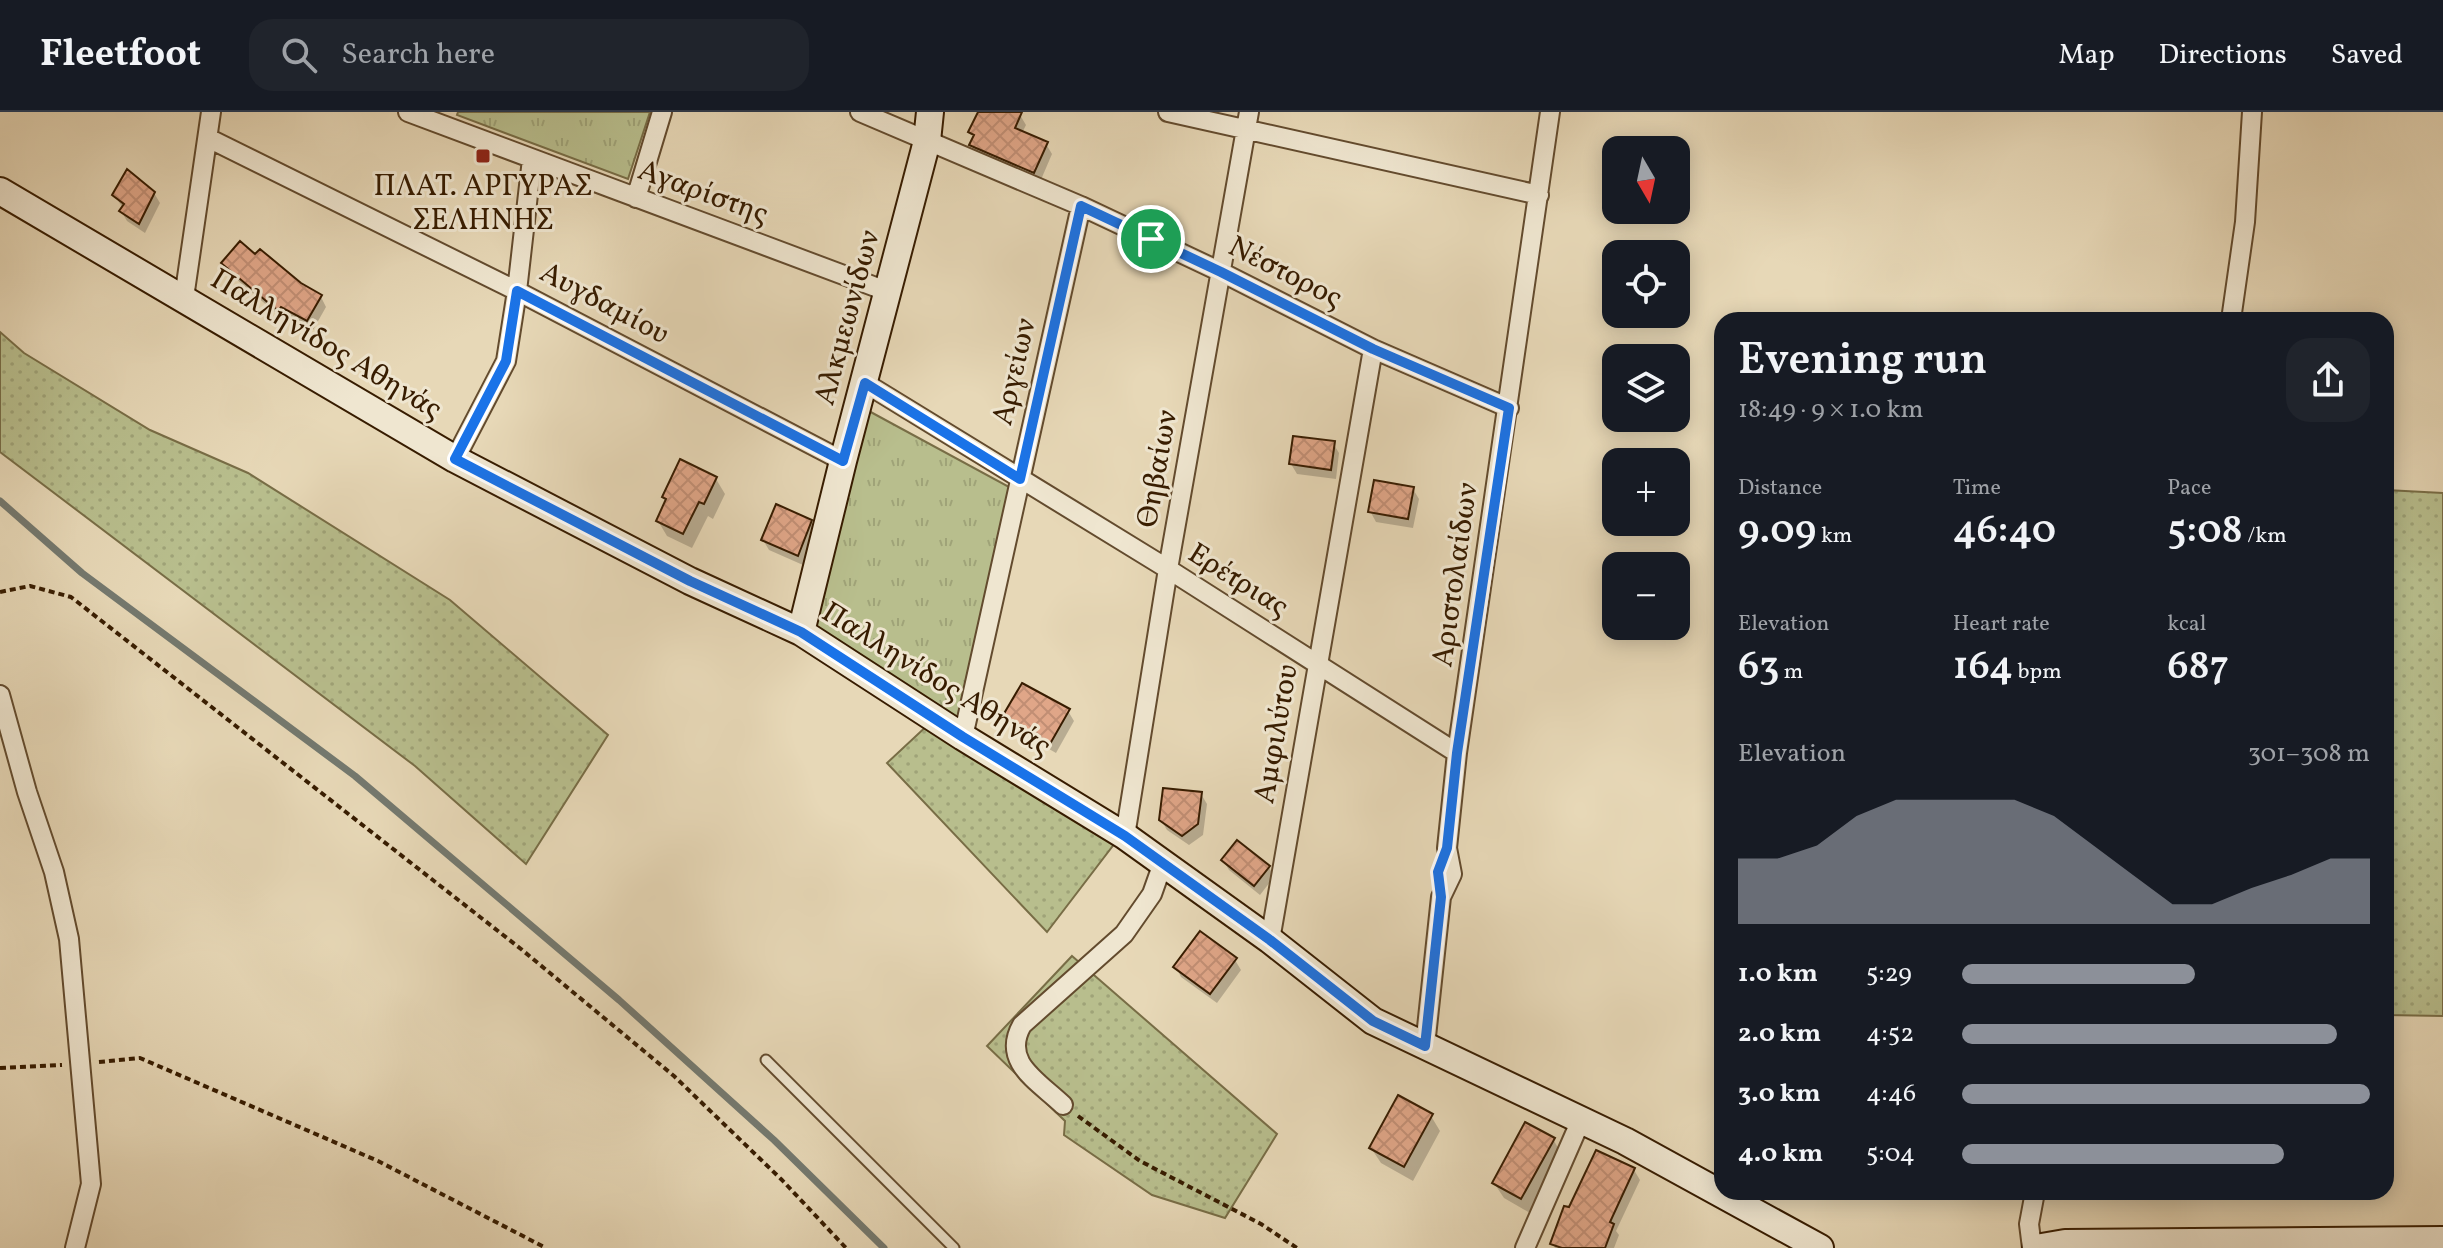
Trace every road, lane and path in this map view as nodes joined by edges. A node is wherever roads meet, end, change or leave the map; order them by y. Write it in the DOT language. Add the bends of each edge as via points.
graph roads {
  1 [pos="211,112"];
  2 [pos="408,112"];
  3 [pos="662,112"];
  4 [pos="860,112"];
  5 [pos="930,112"];
  6 [pos="1168,112"];
  7 [pos="1550,112"];
  8 [pos="2252,112"];
  9 [pos="452,120"];
  10 [pos="1247,120"];
  11 [pos="208,138"];
  12 [pos="927,141"];
  13 [pos="532,159"];
  14 [pos="0,191"];
  15 [pos="1539,195"];
  16 [pos="636,198"];
  17 [pos="1081,206"];
  18 [pos="1221,272"];
  19 [pos="517,291"];
  20 [pos="889,292"];
  21 [pos="184,298"];
  22 [pos="2232,312"];
  23 [pos="1373,349"];
  24 [pos="865,383"];
  25 [pos="1509,408"];
  26 [pos="455,459"];
  27 [pos="843,461"];
  28 [pos="1020,479"];
  29 [pos="1168,569"];
  30 [pos="0,592"];
  31 [pos="801,632"];
  32 [pos="1318,664"];
  33 [pos="0,695"];
  34 [pos="963,737"];
  35 [pos="1457,753"];
  36 [pos="1125,836"];
  37 [pos="1163,863"];
  38 [pos="1270,940"];
  39 [pos="1425,1046"];
  40 [pos="766,1060"];
  41 [pos="80,1064"];
  42 [pos="0,1068"];
  43 [pos="1063,1105"];
  44 [pos="1581,1120"];
  45 [pos="1714,1190"];
  46 [pos="1733,1200"];
  47 [pos="2034,1200"];
  48 [pos="2443,1240"];
  49 [pos="75,1248"];
  50 [pos="546,1248"];
  51 [pos="846,1248"];
  52 [pos="954,1248"];
  53 [pos="1297,1248"];
  54 [pos="1525,1248"];
  55 [pos="1820,1248"];
  56 [pos="2034,1248"];
  1 -- 11 [label="street"];
  2 -- 9 [label="street, Αγαρίστης"];
  3 -- 16 [label="street"];
  4 -- 12 [label="street, Νέστορος"];
  5 -- 12 [label="street, Αλκμεωνίδων"];
  6 -- 10 [label="street"];
  7 -- 15 [label="street, Αριστολαίδων"];
  8 -- 22 [label="street"];
  9 -- 13 [label="street, Αγαρίστης"];
  10 -- 15 [label="street"];
  10 -- 18 [label="street, Θηβαίων"];
  11 -- 19 [label="street, Αυγδαμίου"];
  11 -- 21 [label="street"];
  12 -- 17 [label="street, Νέστορος"];
  12 -- 20 [label="street, Αλκμεωνίδων"];
  13 -- 16 [label="street, Αγαρίστης"];
  13 -- 19 [label="street"];
  14 -- 21 [label="street, Παλληνίδος Αθηνάς"];
  15 -- 25 [label="street, Αριστολαίδων"];
  16 -- 20 [label="street, Αγαρίστης"];
  17 -- 18 [label="street, Νέστορος"];
  17 -- 28 [label="street, Αργείων"];
  18 -- 23 [label="street, Νέστορος"];
  18 -- 29 [label="street, Θηβαίων"];
  19 -- 26 [label="street" via="506,361"];
  19 -- 27 [label="street, Αυγδαμίου"];
  20 -- 24 [label="street, Αλκμεωνίδων"];
  21 -- 26 [label="street, Παλληνίδος Αθηνάς"];
  23 -- 25 [label="street, Νέστορος"];
  23 -- 32 [label="street, Αμφιλύτου"];
  24 -- 27 [label="street, Αλκμεωνίδων"];
  24 -- 28 [label="street, Ερέτριας"];
  25 -- 35 [label="street, Αριστολαίδων"];
  26 -- 31 [label="street, Παλληνίδος Αθηνάς" via="690,581"];
  27 -- 31 [label="street, Αλκμεωνίδων"];
  28 -- 29 [label="street, Ερέτριας"];
  28 -- 34 [label="street, Αργείων"];
  29 -- 32 [label="street, Ερέτριας"];
  29 -- 36 [label="street, Θηβαίων"];
  30 -- 51 [label="path" via="30,586 71,597 84,607 521,949 674,1076"];
  31 -- 34 [label="street, Παλληνίδος Αθηνάς"];
  32 -- 35 [label="street, Ερέτριας"];
  32 -- 38 [label="street, Αμφιλύτου"];
  33 -- 41 [label="street" via="69,939"];
  34 -- 36 [label="street, Παλληνίδος Αθηνάς"];
  35 -- 39 [label="street, Αριστολαίδων" via="1447,848 1452,874 1441,897"];
  36 -- 37 [label="street, Παλληνίδος Αθηνάς"];
  37 -- 38 [label="street, Παλληνίδος Αθηνάς"];
  37 -- 43 [label="street" via="1152,894 1124,934 1022,1025 1014,1039 1019,1063"];
  38 -- 39 [label="street, Παλληνίδος Αθηνάς" via="1373,1021"];
  39 -- 44 [label="street, Παλληνίδος Αθηνάς"];
  40 -- 52 [label="lane"];
  41 -- 42 [label="path"];
  41 -- 49 [label="street" via="91,1184"];
  41 -- 50 [label="path" via="140,1058 378,1161"];
  43 -- 53 [label="path" via="1140,1161"];
  44 -- 45 [label="street, Παλληνίδος Αθηνάς"];
  44 -- 54 [label="street"];
  46 -- 55 [label="street, Παλληνίδος Αθηνάς"];
  47 -- 56 [label="street" via="2029,1224"];
  48 -- 56 [label="street" via="2065,1243"];
}
